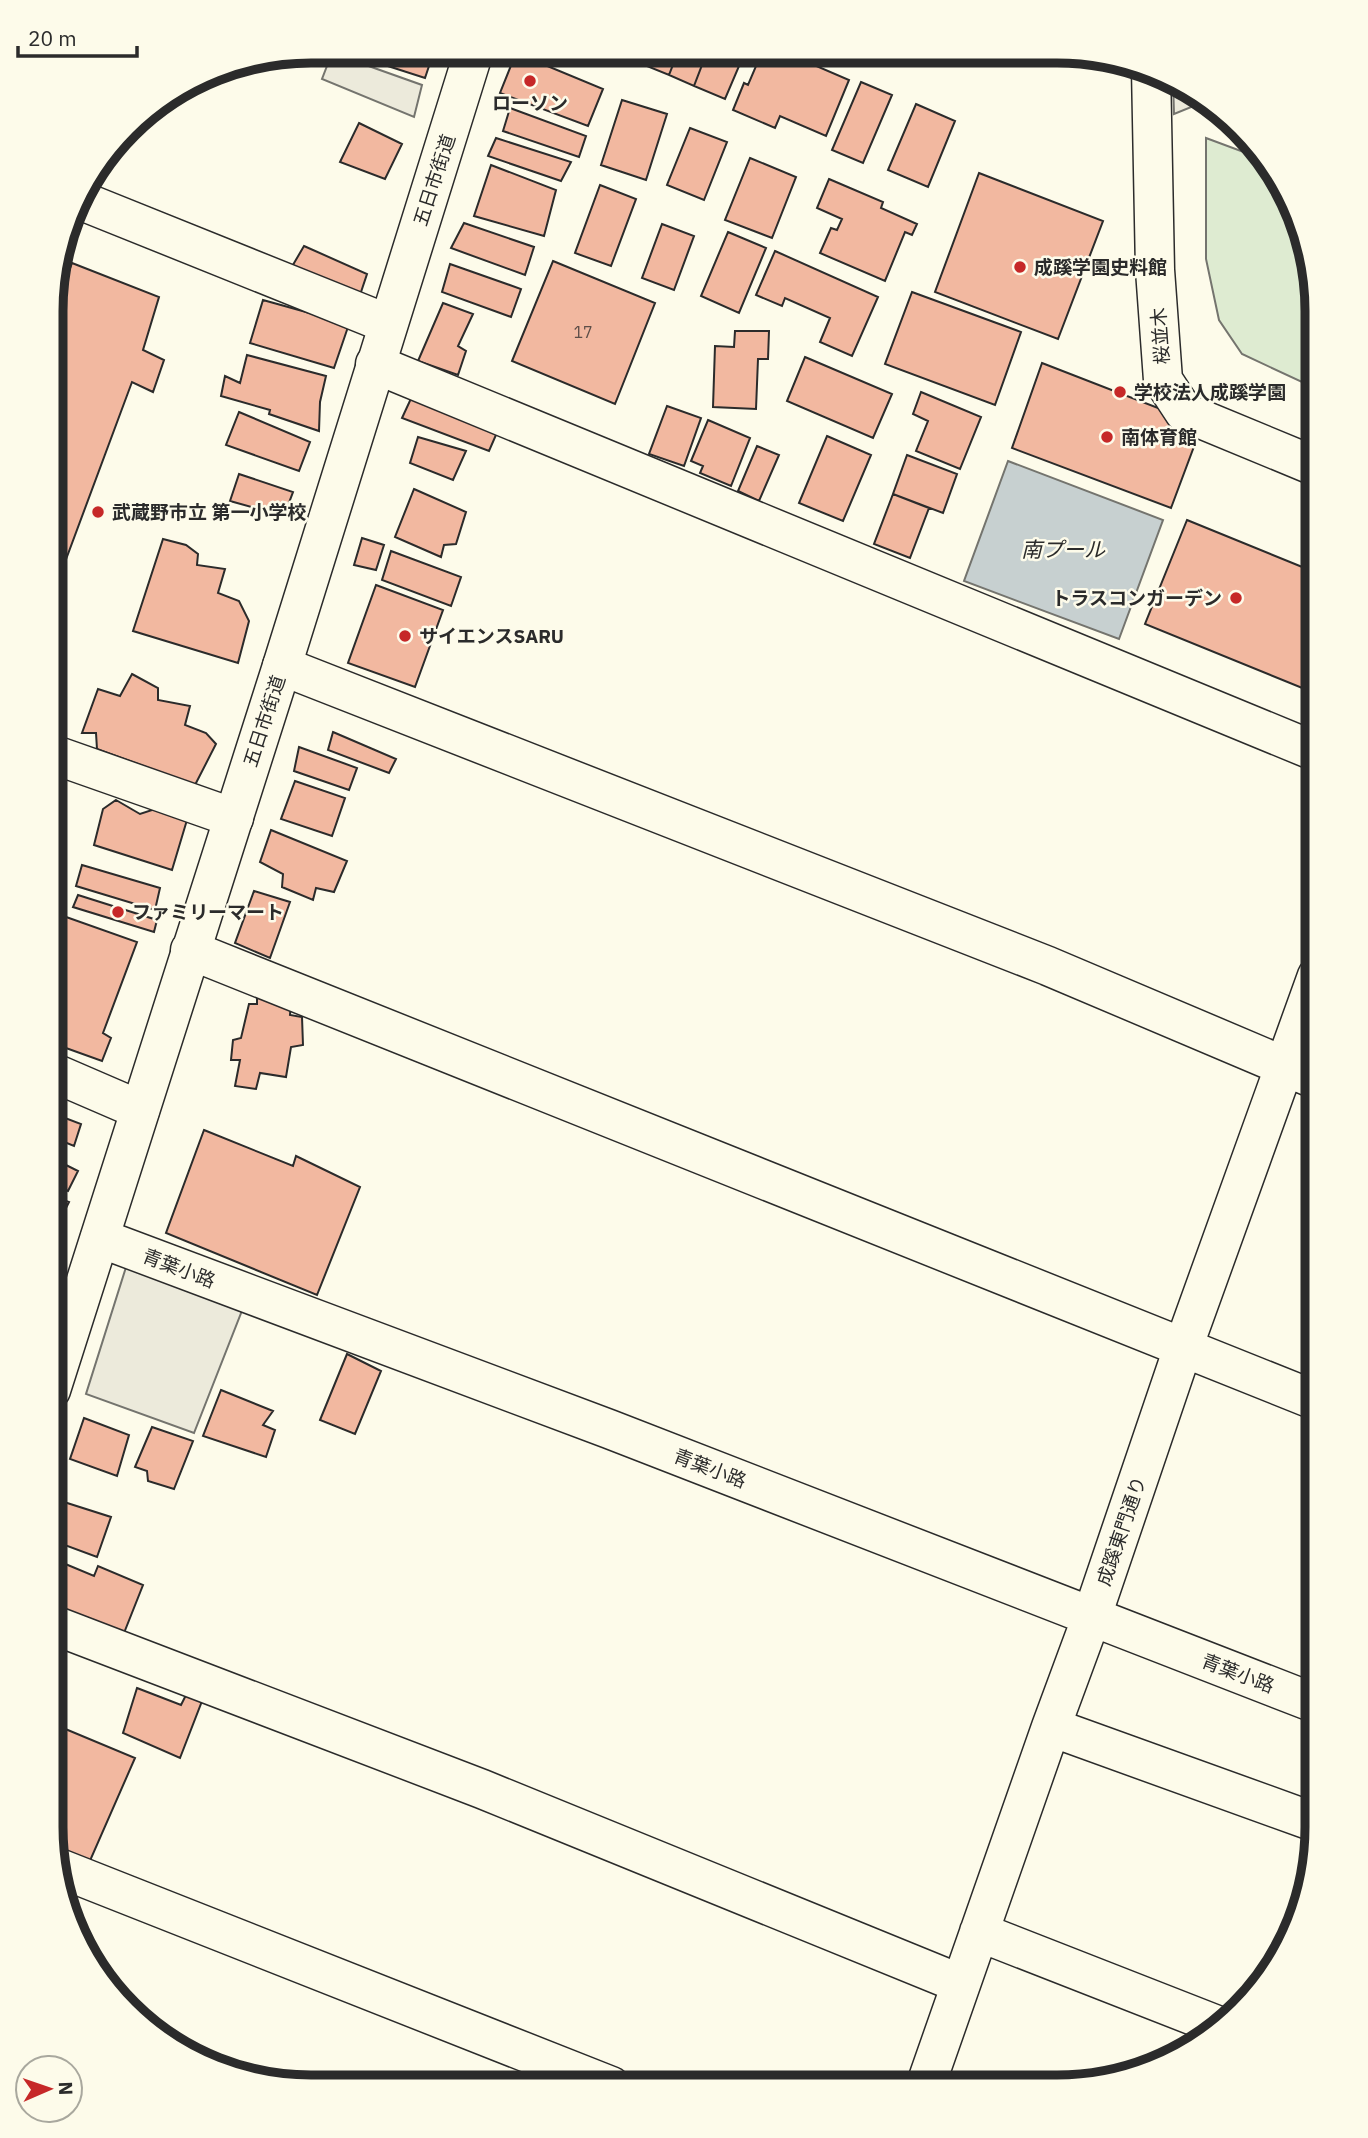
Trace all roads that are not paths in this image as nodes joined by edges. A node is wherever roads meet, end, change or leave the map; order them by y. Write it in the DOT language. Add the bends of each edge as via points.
graph roads {
  1 [pos="470,64"];
  2 [pos="1151,82"];
  3 [pos="88,204"];
  4 [pos="388,324"];
  5 [pos="375,364"];
  6 [pos="1305,462"];
  7 [pos="282,666"];
  8 [pos="1305,747"];
  9 [pos="63,758"];
  10 [pos="233,818"];
  11 [pos="190,950"];
  12 [pos="1305,1049"];
  13 [pos="1301,1073"];
  14 [pos="63,1077"];
  15 [pos="140,1110"];
  16 [pos="100,1238"];
  17 [pos="1183,1348"];
  18 [pos="63,1353"];
  19 [pos="1305,1396"];
  20 [pos="1092,1616"];
  21 [pos="63,1629"];
  22 [pos="1305,1699"];
  23 [pos="1051,1727"];
  24 [pos="1305,1819"];
  25 [pos="67,1871"];
  26 [pos="979,1932"];
  27 [pos="961,1984"];
  28 [pos="1211,2022"];
  29 [pos="583,2075"];
  30 [pos="929,2075"];
  1 -- 4 [label="street, 五日市街道"];
  2 -- 6 [label="street, 桜並木" via="1155,270 1163,380 1185,412"];
  3 -- 4 [label="street"];
  4 -- 5 [label="street, 五日市街道"];
  5 -- 7 [label="street, 五日市街道"];
  5 -- 8 [label="street"];
  7 -- 10 [label="street, 五日市街道"];
  7 -- 13 [label="street" via="1048,966"];
  9 -- 10 [label="street"];
  10 -- 11 [label="street, 五日市街道"];
  11 -- 15 [label="street, 五日市街道"];
  11 -- 17 [label="street"];
  12 -- 13 [label="street, 成蹊東門通り"];
  13 -- 17 [label="street, 成蹊東門通り"];
  14 -- 15 [label="street"];
  15 -- 16 [label="street, 五日市街道"];
  16 -- 18 [label="street, 五日市街道"];
  16 -- 20 [label="street, 青葉小路"];
  17 -- 19 [label="street"];
  17 -- 20 [label="street, 成蹊東門通り"];
  20 -- 22 [label="street, 青葉小路"];
  20 -- 23 [label="street, 成蹊東門通り"];
  21 -- 27 [label="street" via="482,1789"];
  23 -- 24 [label="street"];
  23 -- 26 [label="street, 成蹊東門通り"];
  25 -- 29 [label="street"];
  26 -- 27 [label="street, 成蹊東門通り"];
  26 -- 28 [label="street"];
  27 -- 30 [label="street, 成蹊東門通り"];
}
